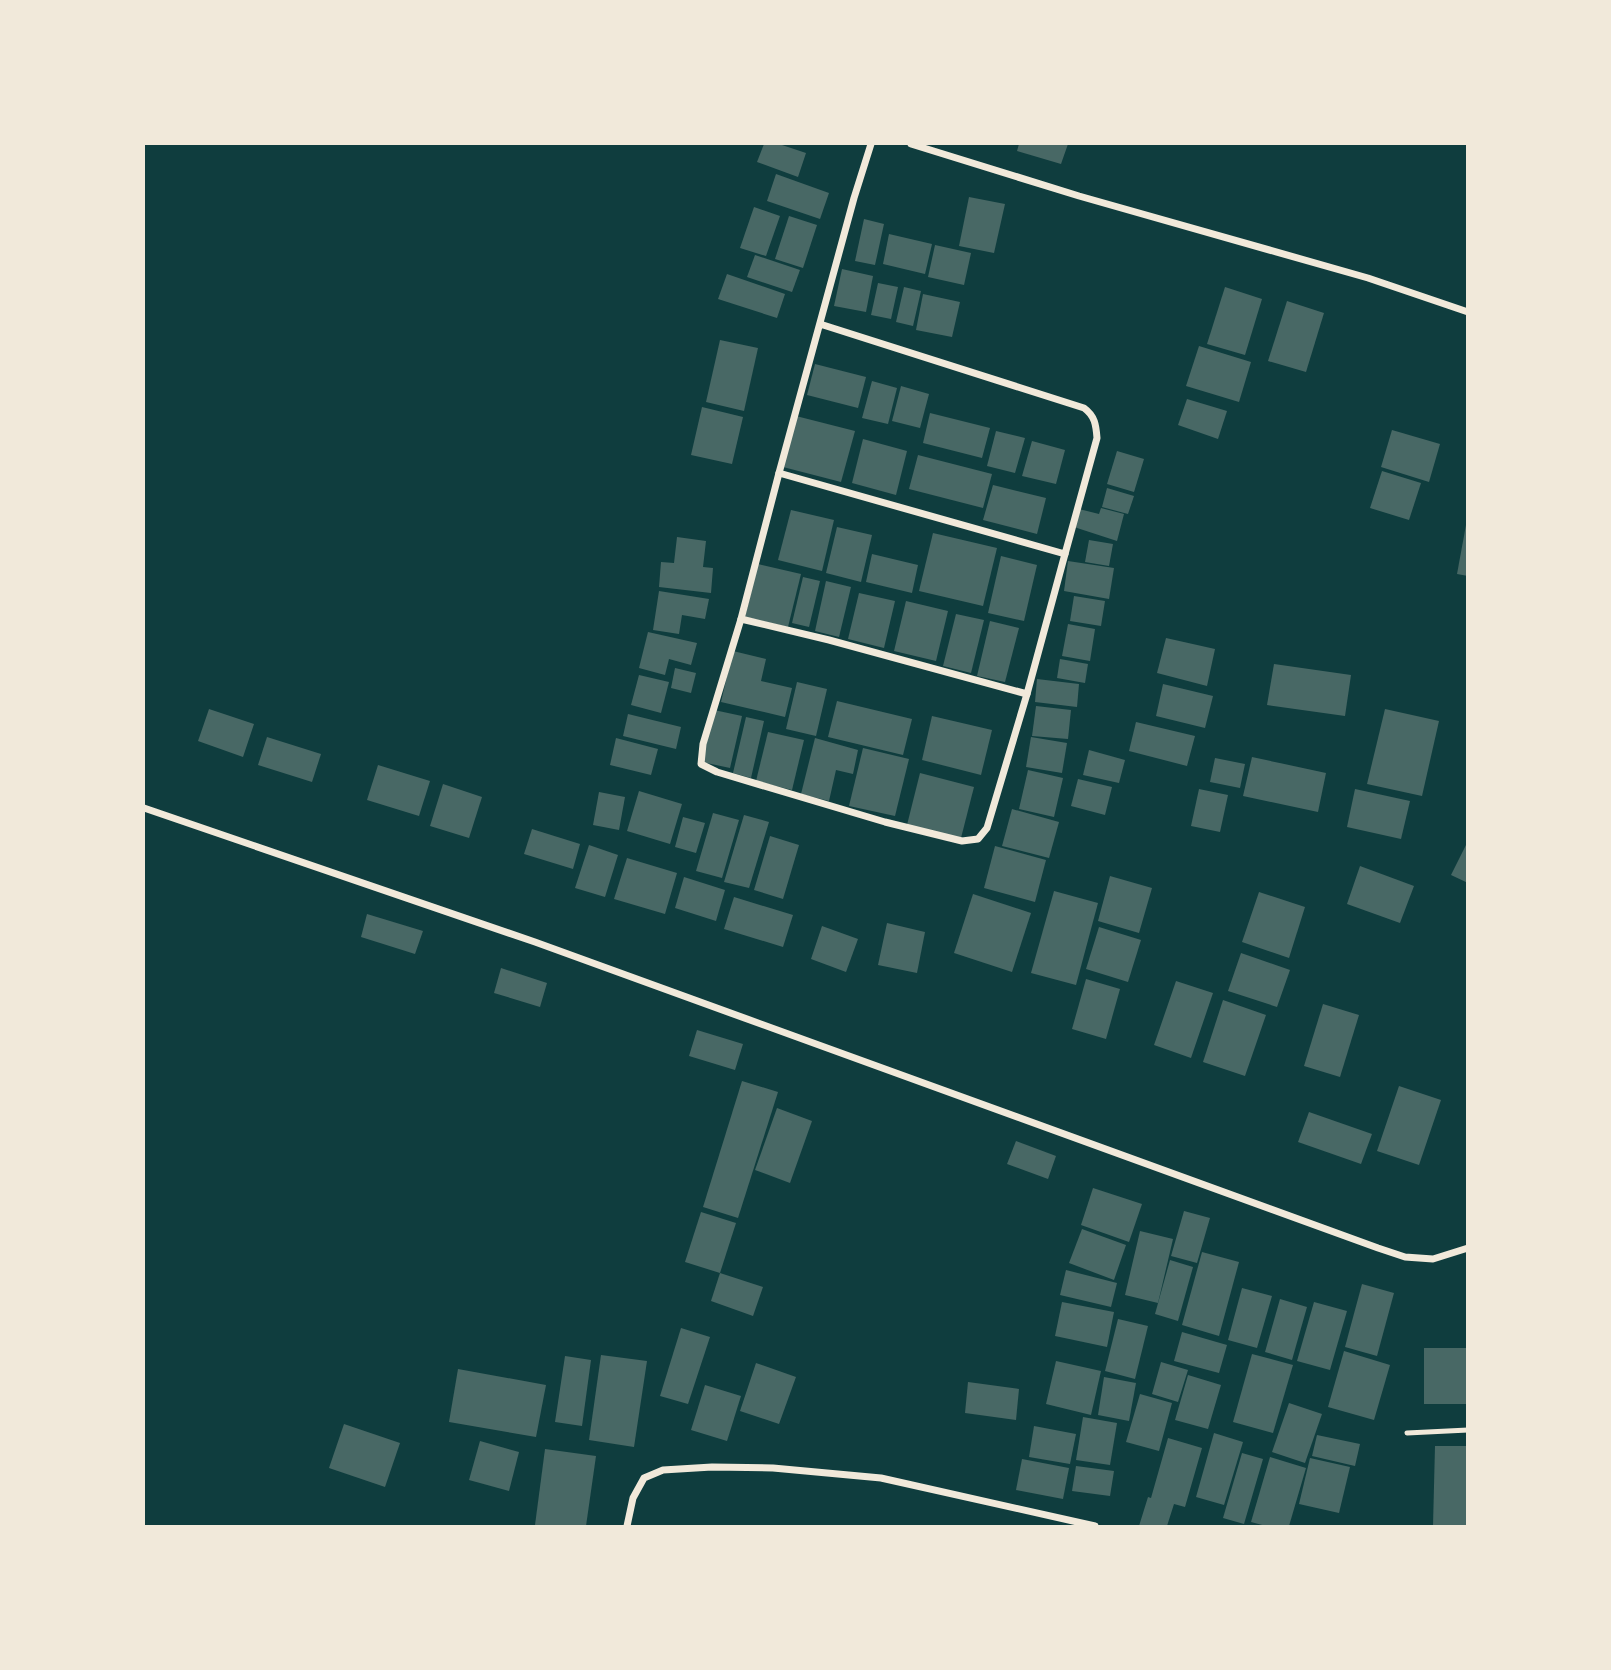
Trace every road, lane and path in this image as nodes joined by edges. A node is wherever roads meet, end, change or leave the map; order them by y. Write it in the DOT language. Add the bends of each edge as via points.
graph roads {
  1 [pos="871,144"];
  2 [pos="911,144"];
  3 [pos="1468,312"];
  4 [pos="820,324"];
  5 [pos="779,473"];
  6 [pos="1065,554"];
  7 [pos="741,619"];
  8 [pos="1027,694"];
  9 [pos="144,808"];
  10 [pos="1468,1248"];
  11 [pos="1468,1430"];
  12 [pos="1408,1433"];
  13 [pos="627,1527"];
  14 [pos="1094,1527"];
  1 -- 4 [label="street"];
  2 -- 3 [label="street" via="1368,278"];
  4 -- 5 [label="street"];
  4 -- 6 [label="street" via="1090,412 1097,438"];
  5 -- 6 [label="street"];
  5 -- 7 [label="street"];
  6 -- 8 [label="street"];
  7 -- 8 [label="street"];
  7 -- 8 [label="street" via="701,764 885,822 962,841 978,839 987,828"];
  9 -- 10 [label="street" via="535,942 1378,1248 1433,1259"];
  11 -- 12 [label="lane"];
  13 -- 14 [label="street" via="633,1498 644,1478 663,1470 712,1468 773,1468 881,1478"];
}
